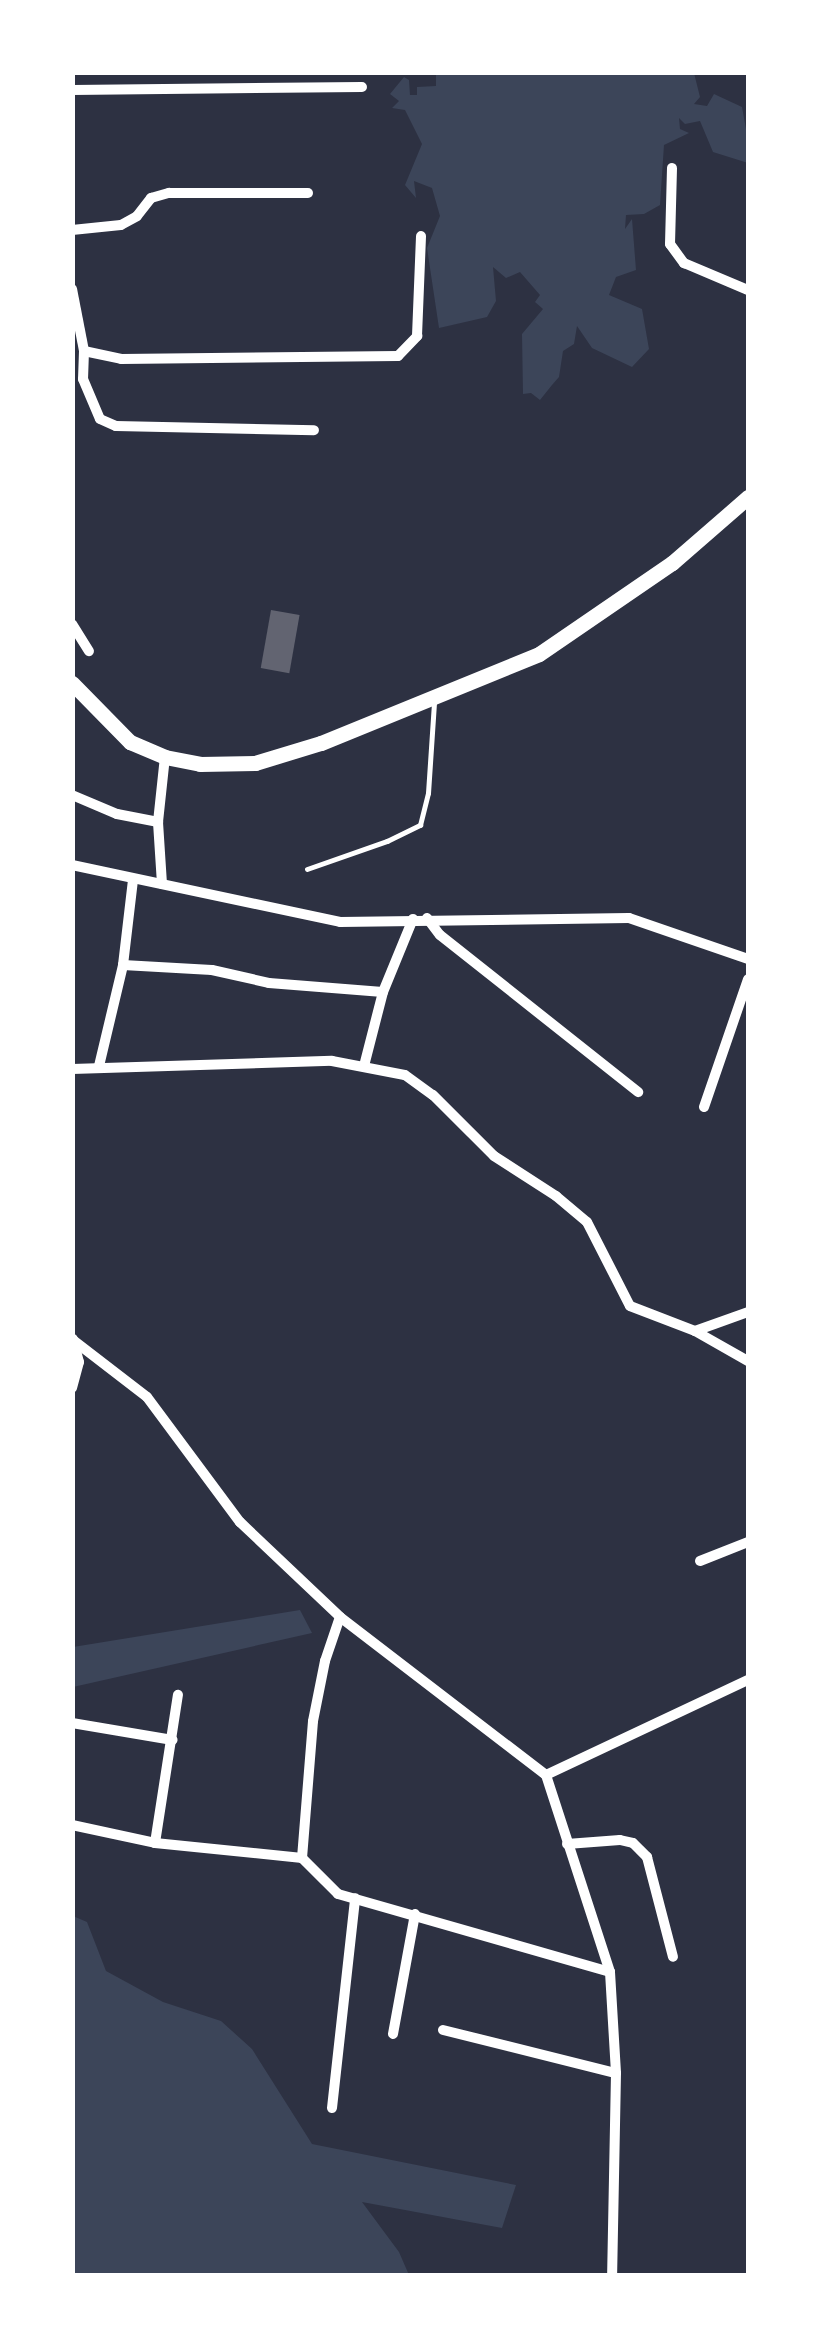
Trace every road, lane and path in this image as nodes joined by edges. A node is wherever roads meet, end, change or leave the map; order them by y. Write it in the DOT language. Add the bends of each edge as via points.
graph roads {
  1 [pos="362,87"];
  2 [pos="72,90"];
  3 [pos="672,168"];
  4 [pos="308,193"];
  5 [pos="72,230"];
  6 [pos="421,236"];
  7 [pos="72,290"];
  8 [pos="748,290"];
  9 [pos="84,350"];
  10 [pos="314,430"];
  11 [pos="748,499"];
  12 [pos="72,624"];
  13 [pos="89,651"];
  14 [pos="72,683"];
  15 [pos="435,699"];
  16 [pos="166,757"];
  17 [pos="72,795"];
  18 [pos="158,822"];
  19 [pos="72,866"];
  20 [pos="307,869"];
  21 [pos="132,880"];
  22 [pos="162,884"];
  23 [pos="427,918"];
  24 [pos="413,920"];
  25 [pos="748,959"];
  26 [pos="122,965"];
  27 [pos="748,980"];
  28 [pos="383,992"];
  29 [pos="99,1066"];
  30 [pos="364,1066"];
  31 [pos="72,1069"];
  32 [pos="638,1092"];
  33 [pos="704,1107"];
  34 [pos="748,1312"];
  35 [pos="695,1331"];
  36 [pos="73,1339"];
  37 [pos="748,1361"];
  38 [pos="72,1388"];
  39 [pos="748,1542"];
  40 [pos="700,1561"];
  41 [pos="340,1618"];
  42 [pos="748,1680"];
  43 [pos="178,1695"];
  44 [pos="72,1723"];
  45 [pos="173,1740"];
  46 [pos="546,1775"];
  47 [pos="72,1825"];
  48 [pos="155,1843"];
  49 [pos="567,1844"];
  50 [pos="302,1858"];
  51 [pos="356,1898"];
  52 [pos="416,1914"];
  53 [pos="673,1957"];
  54 [pos="610,1972"];
  55 [pos="443,2030"];
  56 [pos="393,2034"];
  57 [pos="616,2073"];
  58 [pos="332,2108"];
  59 [pos="612,2276"];
  1 -- 2 [label="street"];
  3 -- 8 [label="street" via="670,244 684,263"];
  4 -- 5 [label="street" via="169,193 152,198 122,225"];
  6 -- 9 [label="street" via="417,336 398,356 121,359"];
  7 -- 9 [label="street"];
  9 -- 10 [label="street" via="88,400 100,419 116,426"];
  11 -- 15 [label="main road" via="672,563 538,654"];
  12 -- 13 [label="street"];
  14 -- 16 [label="main road" via="130,742"];
  15 -- 16 [label="main road" via="255,763"];
  15 -- 20 [label="lane" via="420,824"];
  16 -- 18 [label="street"];
  17 -- 18 [label="street"];
  18 -- 22 [label="street"];
  19 -- 21 [label="street"];
  21 -- 22 [label="street"];
  21 -- 26 [label="street"];
  22 -- 24 [label="street" via="340,922"];
  23 -- 24 [label="street"];
  23 -- 25 [label="street" via="629,918"];
  23 -- 32 [label="street"];
  24 -- 28 [label="street"];
  26 -- 28 [label="street"];
  26 -- 29 [label="street"];
  27 -- 33 [label="street"];
  28 -- 30 [label="street"];
  29 -- 30 [label="street"];
  29 -- 31 [label="street"];
  30 -- 35 [label="street" via="405,1075 494,1156 586,1222 630,1306"];
  34 -- 35 [label="street"];
  35 -- 37 [label="street"];
  36 -- 38 [label="street" via="78,1362"];
  36 -- 41 [label="street" via="147,1396 240,1522"];
  39 -- 40 [label="street"];
  41 -- 46 [label="street"];
  41 -- 50 [label="street" via="313,1721"];
  42 -- 46 [label="street"];
  43 -- 45 [label="street"];
  44 -- 45 [label="street"];
  45 -- 48 [label="street"];
  46 -- 49 [label="street"];
  47 -- 48 [label="street"];
  48 -- 50 [label="street"];
  49 -- 53 [label="street" via="620,1840 647,1856"];
  49 -- 54 [label="street"];
  50 -- 51 [label="street" via="338,1894"];
  51 -- 52 [label="street"];
  51 -- 58 [label="street"];
  52 -- 54 [label="street"];
  52 -- 56 [label="street"];
  54 -- 57 [label="street"];
  55 -- 57 [label="street"];
  57 -- 59 [label="street"];
}
